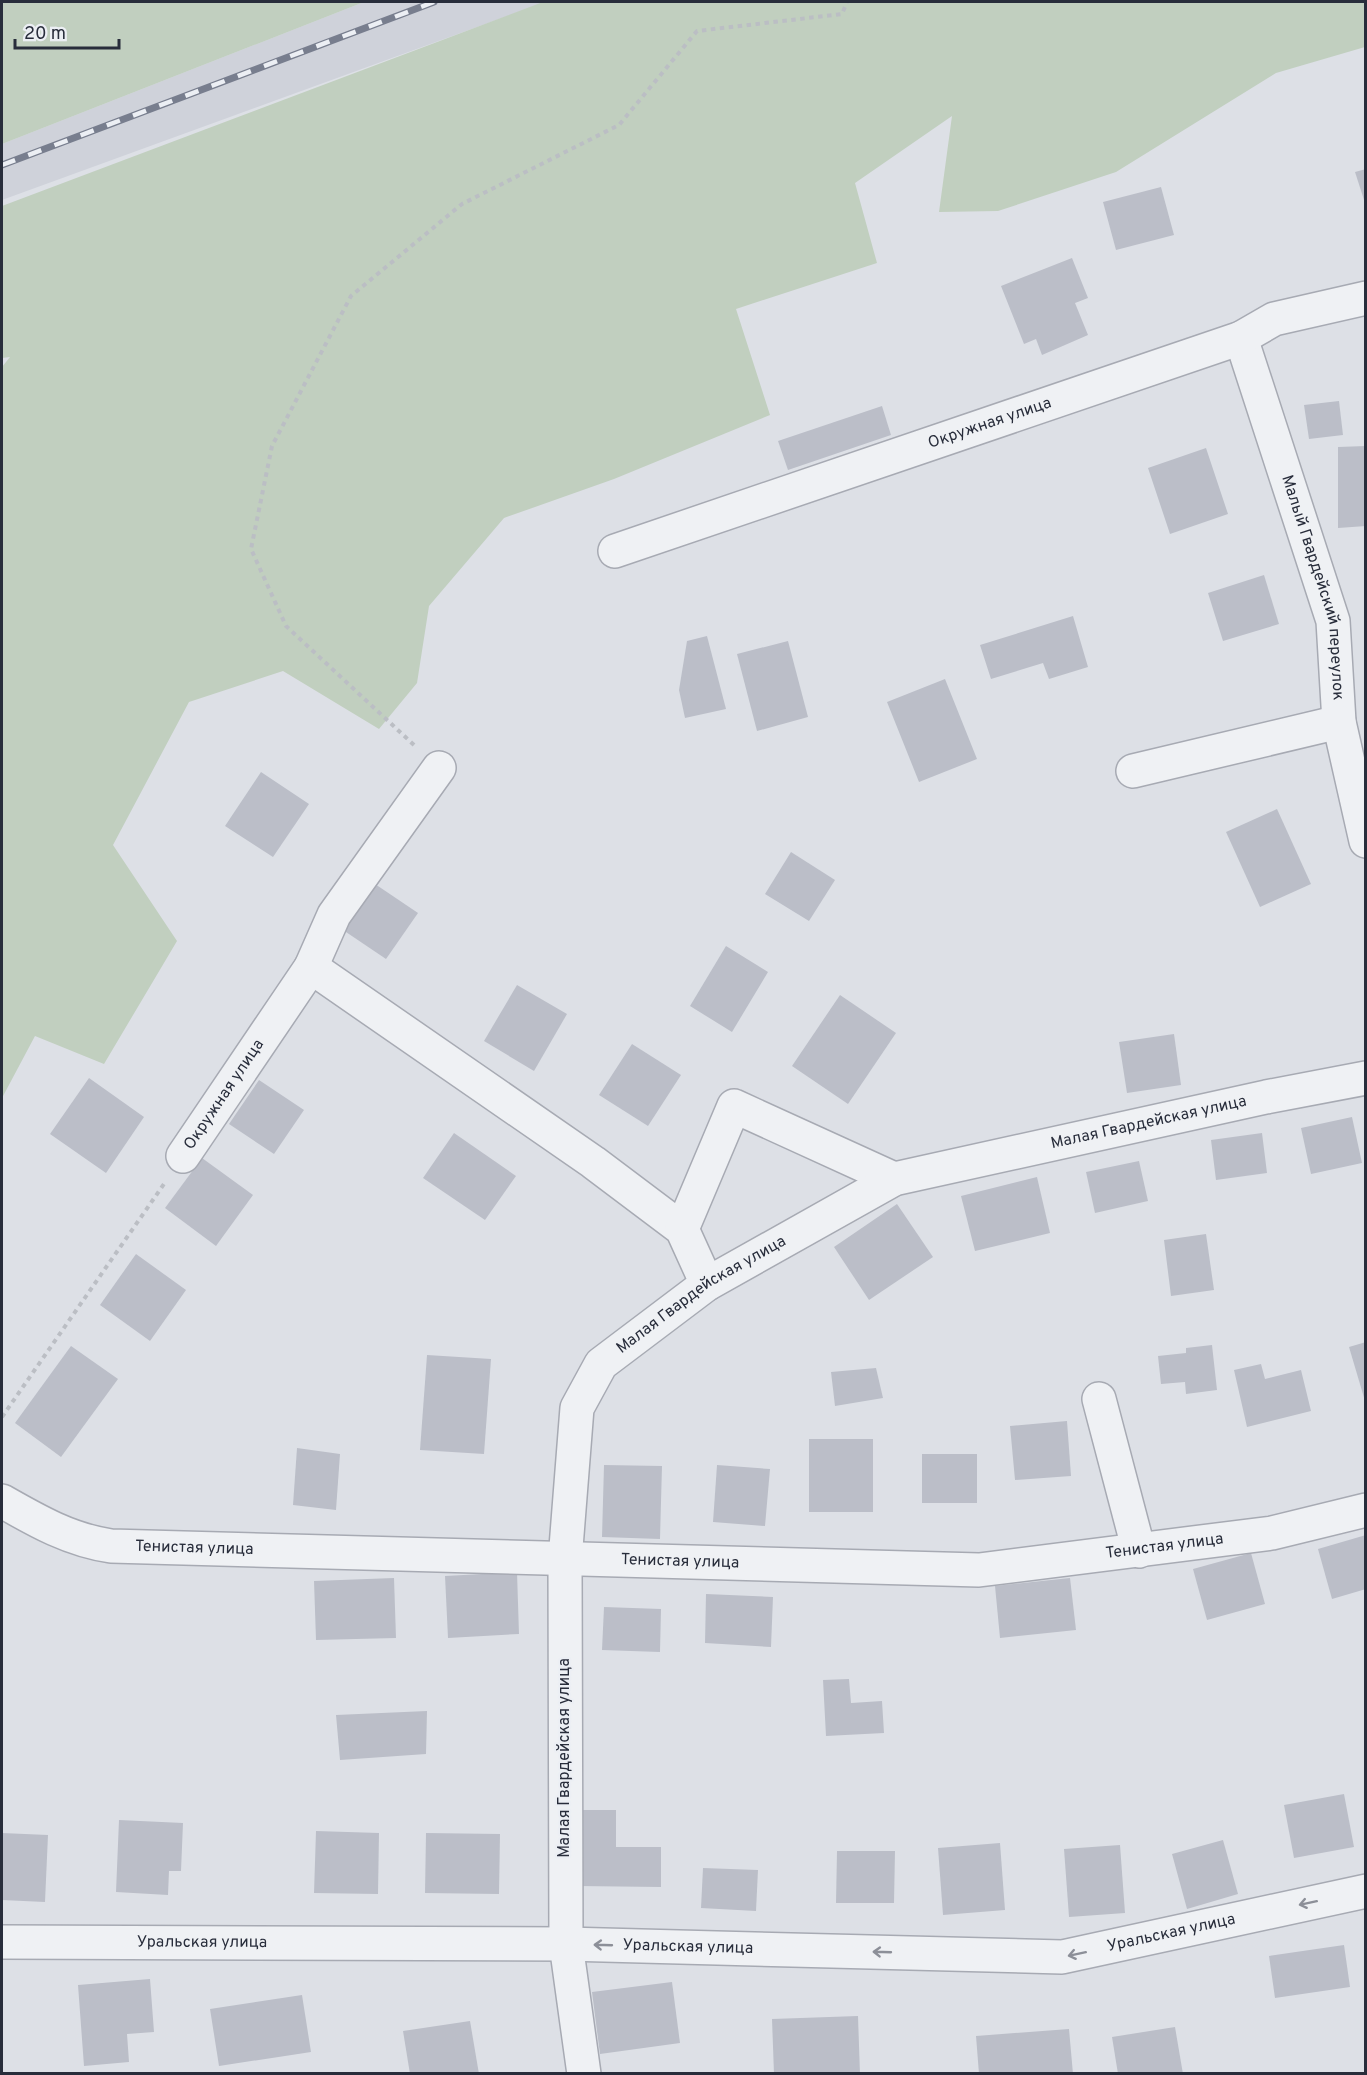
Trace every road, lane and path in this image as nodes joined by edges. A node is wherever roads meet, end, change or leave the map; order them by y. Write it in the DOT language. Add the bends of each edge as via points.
graph roads {
  1 [pos="847,2"];
  2 [pos="1365,298"];
  3 [pos="1241,338"];
  4 [pos="615,551"];
  5 [pos="1339,722"];
  6 [pos="439,768"];
  7 [pos="1133,771"];
  8 [pos="1365,841"];
  9 [pos="311,967"];
  10 [pos="1365,1078"];
  11 [pos="183,1156"];
  12 [pos="894,1179"];
  13 [pos="682,1229"];
  14 [pos="707,1284"];
  15 [pos="1099,1399"];
  16 [pos="2,1417"];
  17 [pos="2,1501"];
  18 [pos="1365,1510"];
  19 [pos="1139,1551"];
  20 [pos="565,1560"];
  21 [pos="1365,1891"];
  22 [pos="4,1943"];
  23 [pos="566,1944"];
  24 [pos="584,2073"];
  1 -- 6 [label="path" via="842,14 697,31 619,125 462,204 351,296 272,446 251,549 286,627"];
  2 -- 3 [label="street, Окружная улица" via="1274,319"];
  3 -- 4 [label="street, Окружная улица"];
  3 -- 5 [label="street, Малый Гвардейский переулок" via="1333,621"];
  5 -- 7 [label="street"];
  5 -- 8 [label="street, Малый Гвардейский переулок"];
  6 -- 9 [label="street, Окружная улица" via="334,915"];
  9 -- 11 [label="street, Окружная улица"];
  9 -- 13 [label="street" via="593,1162"];
  10 -- 12 [label="street, Малая Гвардейская улица"];
  11 -- 16 [label="path, Окружная улица"];
  12 -- 13 [label="street" via="734,1106"];
  12 -- 14 [label="street, Малая Гвардейская улица"];
  13 -- 14 [label="street"];
  14 -- 20 [label="street, Малая Гвардейская улица" via="601,1364 577,1408"];
  15 -- 19 [label="street"];
  17 -- 20 [label="street, Тенистая улица" via="79,1540 111,1546"];
  18 -- 19 [label="street, Тенистая улица" via="1272,1533"];
  19 -- 20 [label="street, Тенистая улица" via="979,1570"];
  20 -- 23 [label="street, Малая Гвардейская улица"];
  21 -- 23 [label="street, Уральская улица, one-way" via="1062,1957"];
  22 -- 23 [label="street, Уральская улица"];
  23 -- 24 [label="street, Малая Гвардейская улица"];
}
